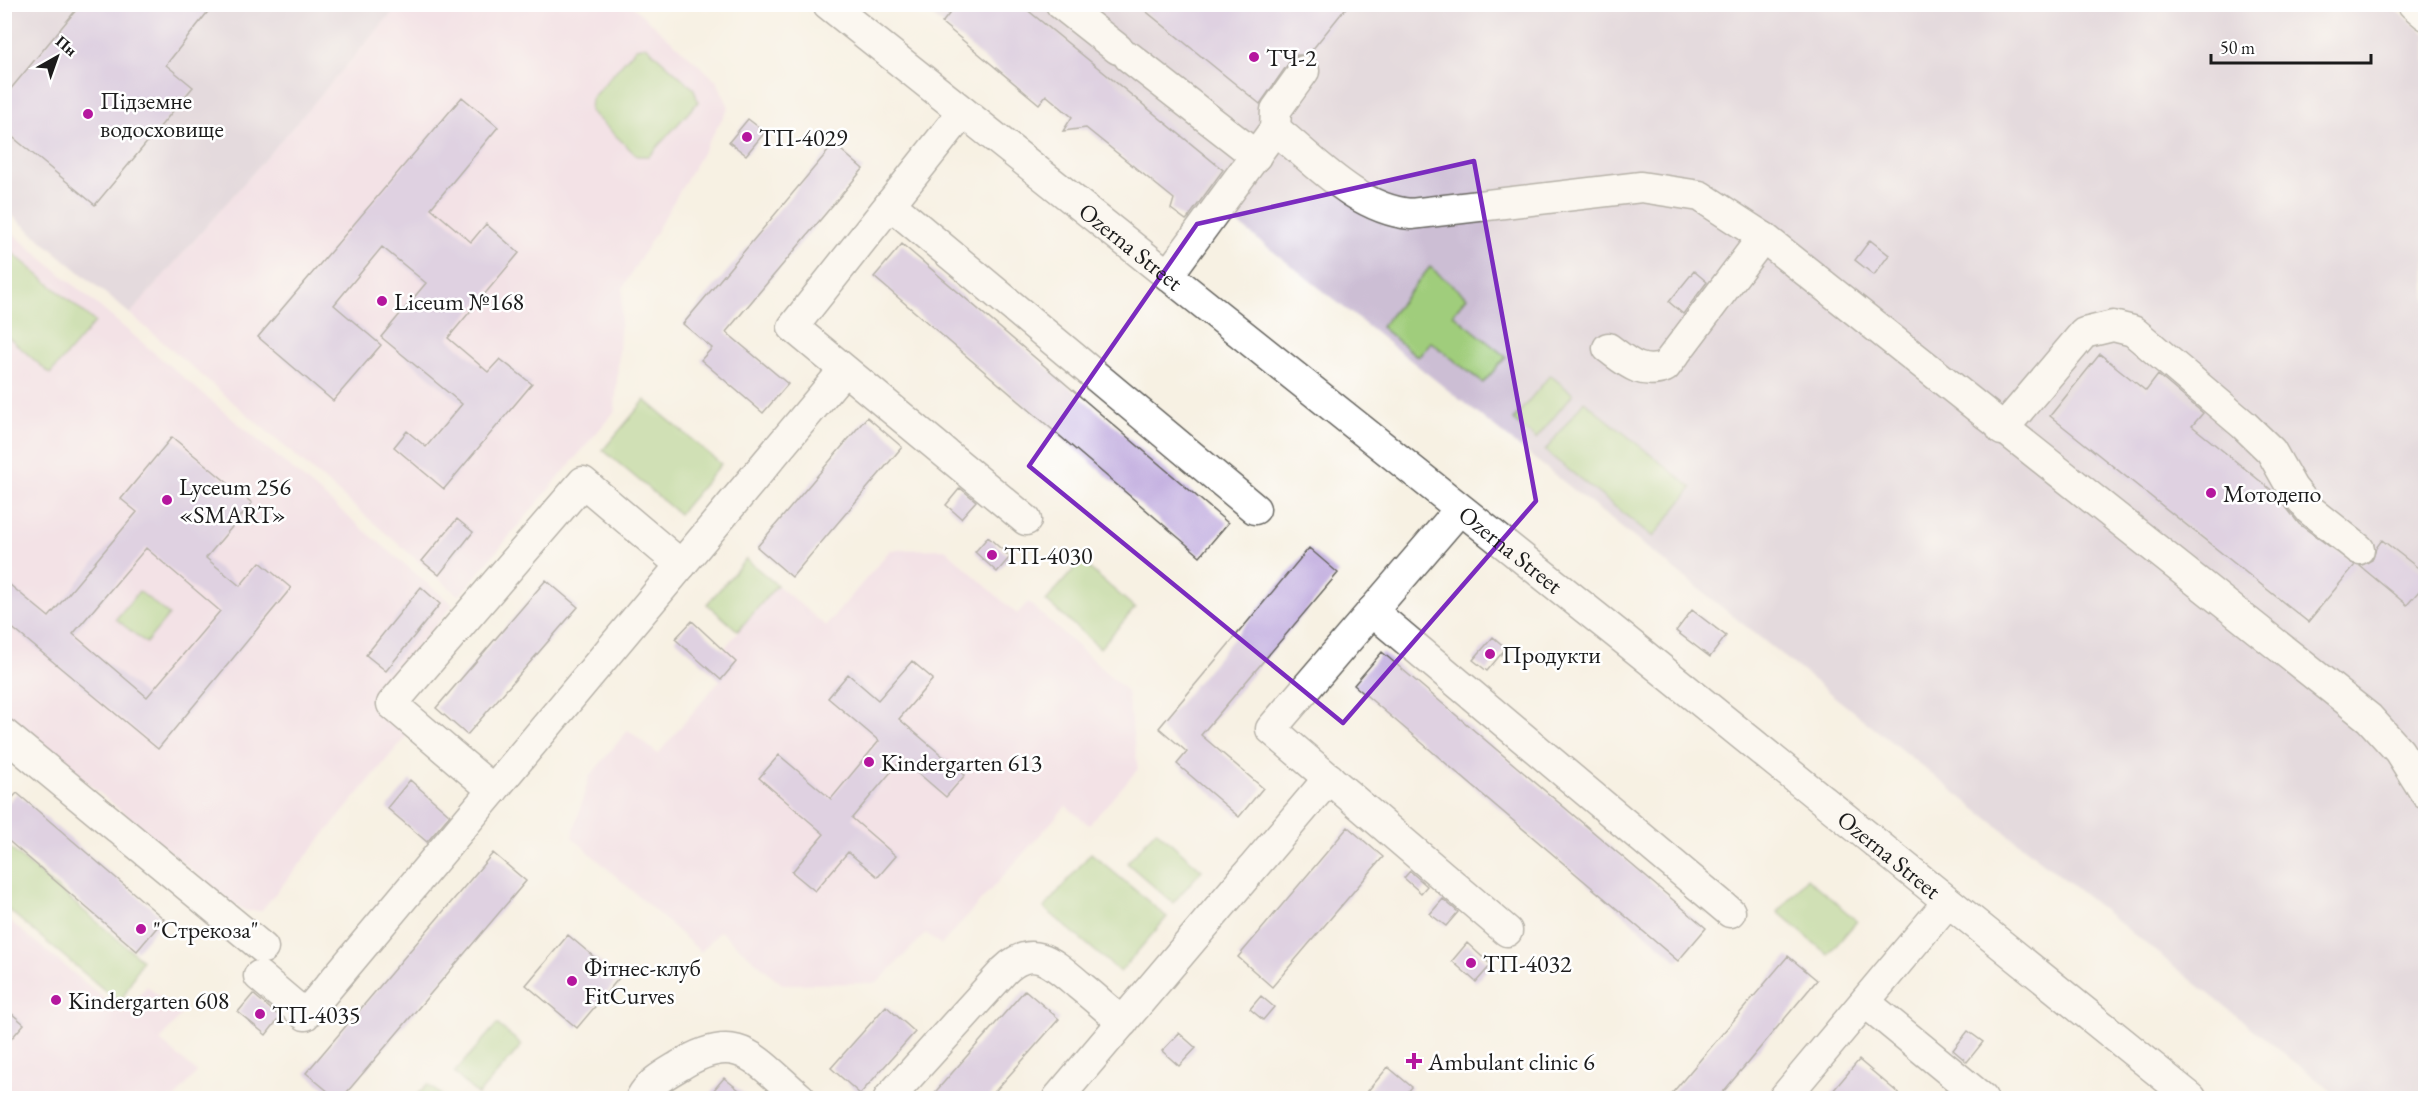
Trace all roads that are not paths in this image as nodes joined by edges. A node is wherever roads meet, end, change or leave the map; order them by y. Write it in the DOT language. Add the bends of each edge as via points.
graph roads {
  1 [pos="828,4"];
  2 [pos="1061,4"];
  3 [pos="2413,4"];
  4 [pos="2426,15"];
  5 [pos="1304,71"];
  6 [pos="963,112"];
  7 [pos="1275,129"];
  8 [pos="1256,156"];
  9 [pos="890,204"];
  10 [pos="1763,237"];
  11 [pos="1168,275"];
  12 [pos="1608,348"];
  13 [pos="844,370"];
  14 [pos="2002,430"];
  15 [pos="1255,509"];
  16 [pos="1460,509"];
  17 [pos="1026,520"];
  18 [pos="2359,549"];
  19 [pos="681,565"];
  20 [pos="1372,611"];
  21 [pos="4,734"];
  22 [pos="1329,778"];
  23 [pos="493,790"];
  24 [pos="2426,794"];
  25 [pos="1948,902"];
  26 [pos="1730,912"];
  27 [pos="1507,931"];
  28 [pos="1865,1002"];
  29 [pos="1122,1022"];
  30 [pos="641,1098"];
  31 [pos="800,1098"];
  32 [pos="889,1098"];
  33 [pos="1058,1098"];
  34 [pos="1784,1098"];
  35 [pos="1982,1098"];
  36 [pos="2191,1098"];
  1 -- 6 [label="street, Ozerna Street"];
  2 -- 8 [label="street"];
  3 -- 4 [label="street"];
  5 -- 7 [label="street" via="1276,110"];
  6 -- 9 [label="street"];
  6 -- 11 [label="street, Ozerna Street"];
  7 -- 8 [label="street"];
  7 -- 10 [label="street" via="1361,199 1396,213 1641,188 1700,196"];
  8 -- 11 [label="street"];
  9 -- 13 [label="street" via="793,327"];
  9 -- 15 [label="street"];
  10 -- 12 [label="street" via="1665,367 1644,371"];
  10 -- 14 [label="street"];
  11 -- 16 [label="street, Ozerna Street"];
  13 -- 17 [label="street"];
  13 -- 19 [label="street"];
  14 -- 18 [label="street" via="2084,333 2113,326 2133,331 2271,451 2310,510"];
  14 -- 24 [label="street" via="2369,718 2399,751"];
  16 -- 20 [label="street"];
  16 -- 25 [label="street, Ozerna Street"];
  19 -- 23 [label="street"];
  19 -- 23 [label="street" via="583,482 392,704"];
  20 -- 22 [label="street" via="1271,729"];
  20 -- 26 [label="street"];
  21 -- 23 [label="street" via="261,962 304,1015"];
  22 -- 27 [label="street"];
  22 -- 29 [label="street"];
  25 -- 28 [label="street"];
  25 -- 36 [label="street, Ozerna Street"];
  28 -- 34 [label="street"];
  28 -- 35 [label="street"];
  29 -- 32 [label="street" via="1054,963 1022,958 1004,971"];
  29 -- 33 [label="street"];
  30 -- 31 [label="street" via="657,1079 705,1050 720,1047 748,1054"];
}
